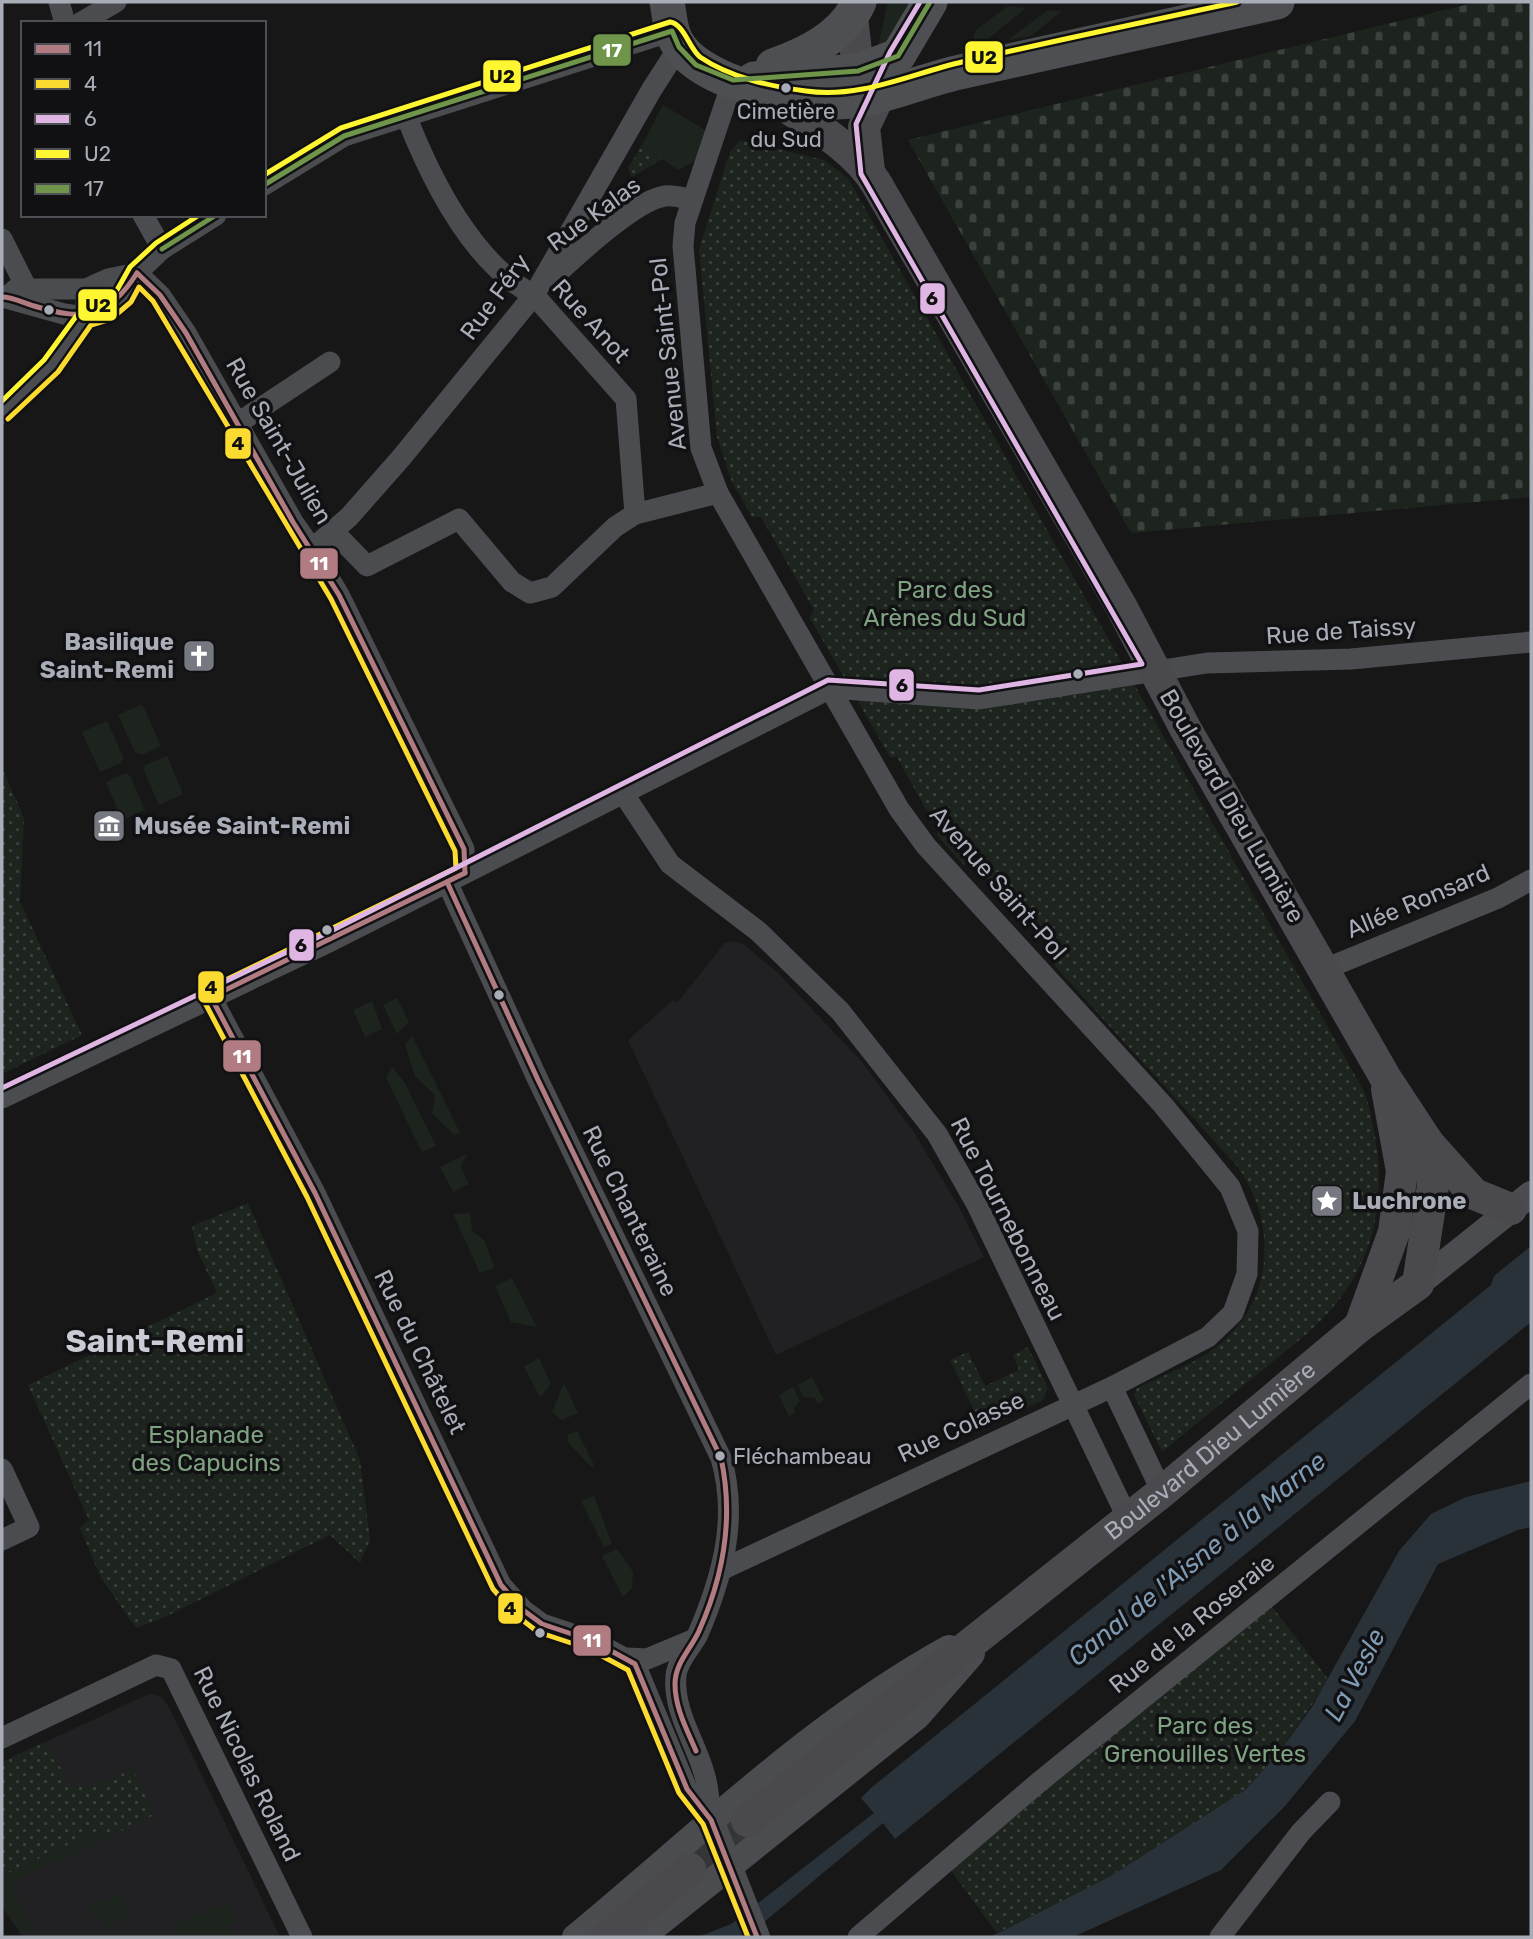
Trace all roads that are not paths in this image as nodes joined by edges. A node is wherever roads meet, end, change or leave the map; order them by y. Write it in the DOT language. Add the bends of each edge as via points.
graph roads {
  1 [pos="59,2"];
  2 [pos="116,2"];
  3 [pos="930,2"];
  4 [pos="1277,2"];
  5 [pos="856,10"];
  6 [pos="64,21"];
  7 [pos="83,21"];
  8 [pos="673,27"];
  9 [pos="748,86"];
  10 [pos="866,98"];
  11 [pos="407,118"];
  12 [pos="869,172"];
  13 [pos="266,184"];
  14 [pos="692,200"];
  15 [pos="144,217"];
  16 [pos="213,217"];
  17 [pos="2,239"];
  18 [pos="162,248"];
  19 [pos="137,274"];
  20 [pos="86,289"];
  21 [pos="12,294"];
  22 [pos="534,295"];
  23 [pos="86,317"];
  24 [pos="330,362"];
  25 [pos="2,413"];
  26 [pos="238,423"];
  27 [pos="718,493"];
  28 [pos="635,514"];
  29 [pos="334,531"];
  30 [pos="312,548"];
  31 [pos="1531,642"];
  32 [pos="1155,671"];
  33 [pos="831,688"];
  34 [pos="623,793"];
  35 [pos="456,878"];
  36 [pos="1531,880"];
  37 [pos="1325,970"];
  38 [pos="211,997"];
  39 [pos="1385,1077"];
  40 [pos="2,1098"];
  41 [pos="1429,1144"];
  42 [pos="1521,1202"];
  43 [pos="1418,1284"];
  44 [pos="1360,1326"];
  45 [pos="1531,1384"];
  46 [pos="1112,1387"];
  47 [pos="1072,1404"];
  48 [pos="2,1469"];
  49 [pos="1162,1492"];
  50 [pos="1128,1519"];
  51 [pos="2,1540"];
  52 [pos="721,1570"];
  53 [pos="1003,1619"];
  54 [pos="695,1639"];
  55 [pos="633,1664"];
  56 [pos="2,1738"];
  57 [pos="1329,1802"];
  58 [pos="711,1820"];
  59 [pos="747,1821"];
  60 [pos="690,1869"];
  61 [pos="732,1874"];
  62 [pos="302,1937"];
  63 [pos="575,1937"];
  64 [pos="607,1937"];
  65 [pos="642,1937"];
  66 [pos="757,1937"];
  67 [pos="858,1937"];
  68 [pos="1220,1937"];
  1 -- 6 [label="street"];
  2 -- 7 [label="street"];
  3 -- 10 [label="main road"];
  4 -- 10 [label="main road" via="958,72"];
  5 -- 9 [label="main road" via="812,52"];
  5 -- 10 [label="main road"];
  8 -- 9 [label="main road" via="696,65"];
  8 -- 11 [label="street"];
  8 -- 22 [label="street, Rue Féry" via="652,89"];
  9 -- 10 [label="main road"];
  9 -- 12 [label="main road" via="834,142"];
  9 -- 14 [label="street, Avenue Saint-Pol"];
  10 -- 12 [label="main road"];
  11 -- 13 [label="street" via="344,136"];
  11 -- 22 [label="street, Rue Anot" via="455,220 516,286"];
  12 -- 32 [label="main road, Boulevard Dieu Lumière"];
  14 -- 22 [label="street, Rue Kalas" via="665,196 649,202 591,243"];
  14 -- 27 [label="street, Avenue Saint-Pol" via="685,223 685,270 701,448"];
  15 -- 18 [label="street"];
  16 -- 18 [label="street"];
  17 -- 21 [label="street"];
  18 -- 19 [label="street"];
  19 -- 20 [label="street"];
  19 -- 23 [label="street" via="124,296 105,312"];
  19 -- 26 [label="street, Rue Saint-Julien" via="160,295"];
  20 -- 21 [label="street"];
  20 -- 23 [label="street"];
  21 -- 23 [label="street" via="45,310"];
  22 -- 28 [label="street, Rue Anot" via="625,399"];
  22 -- 29 [label="street, Rue Féry"];
  23 -- 25 [label="street" via="51,366"];
  24 -- 26 [label="street"];
  26 -- 30 [label="street, Rue Saint-Julien"];
  27 -- 28 [label="street"];
  27 -- 33 [label="street, Avenue Saint-Pol"];
  28 -- 29 [label="street" via="552,587 530,593 512,582 459,519 367,566"];
  29 -- 30 [label="street, Rue Féry"];
  30 -- 35 [label="street, Rue Saint-Julien" via="464,849"];
  31 -- 32 [label="street, Rue de Taissy" via="1351,659 1207,663"];
  32 -- 33 [label="street, Rue de Taissy" via="979,699"];
  32 -- 37 [label="main road, Boulevard Dieu Lumière"];
  33 -- 34 [label="street"];
  33 -- 46 [label="street, Avenue Saint-Pol" via="899,809 926,846 1163,1105 1230,1187 1248,1231 1247,1274 1233,1313 1208,1338"];
  34 -- 35 [label="street"];
  34 -- 47 [label="street, Rue Tournebonneau" via="670,864 759,932 837,1009 937,1134 976,1203"];
  35 -- 38 [label="street"];
  35 -- 52 [label="street, Rue Chanteraine" via="538,1080 721,1458 729,1521"];
  36 -- 37 [label="street, Allée Ronsard" via="1499,898"];
  37 -- 39 [label="main road, Boulevard Dieu Lumière"];
  38 -- 40 [label="street"];
  38 -- 55 [label="street, Rue du Châtelet" via="315,1193 501,1585 542,1623"];
  39 -- 41 [label="main road, Boulevard Dieu Lumière"];
  39 -- 44 [label="main road" via="1402,1171 1394,1232"];
  41 -- 42 [label="main road, Boulevard Dieu Lumière" via="1474,1194"];
  41 -- 43 [label="main road" via="1433,1186"];
  42 -- 43 [label="street"];
  43 -- 44 [label="main road, Boulevard Dieu Lumière"];
  44 -- 49 [label="main road, Boulevard Dieu Lumière"];
  45 -- 67 [label="street, Rue de la Roseraie" via="1038,1783"];
  46 -- 47 [label="street, Avenue Saint-Pol"];
  46 -- 49 [label="street"];
  47 -- 50 [label="street, Rue Tournebonneau"];
  47 -- 52 [label="street, Rue Colasse"];
  48 -- 51 [label="street" via="29,1527"];
  49 -- 50 [label="main road, Boulevard Dieu Lumière"];
  50 -- 53 [label="main road, Boulevard Dieu Lumière"];
  52 -- 54 [label="street, Rue Chanteraine"];
  53 -- 58 [label="street, Boulevard Dieu Lumière" via="890,1681"];
  53 -- 59 [label="main road, Boulevard Dieu Lumière"];
  53 -- 61 [label="street, Boulevard Dieu Lumière" via="918,1716"];
  54 -- 55 [label="street"];
  54 -- 58 [label="street, Rue Chanteraine" via="676,1674 677,1700 705,1774"];
  55 -- 58 [label="street" via="687,1789"];
  56 -- 62 [label="street, Rue Nicolas Roland" via="156,1665 171,1669"];
  57 -- 68 [label="street"];
  58 -- 61 [label="street"];
  58 -- 63 [label="street, Boulevard Dieu Lumière"];
  60 -- 64 [label="main road"];
  61 -- 65 [label="street, Boulevard Dieu Lumière"];
  61 -- 66 [label="street"];
}
